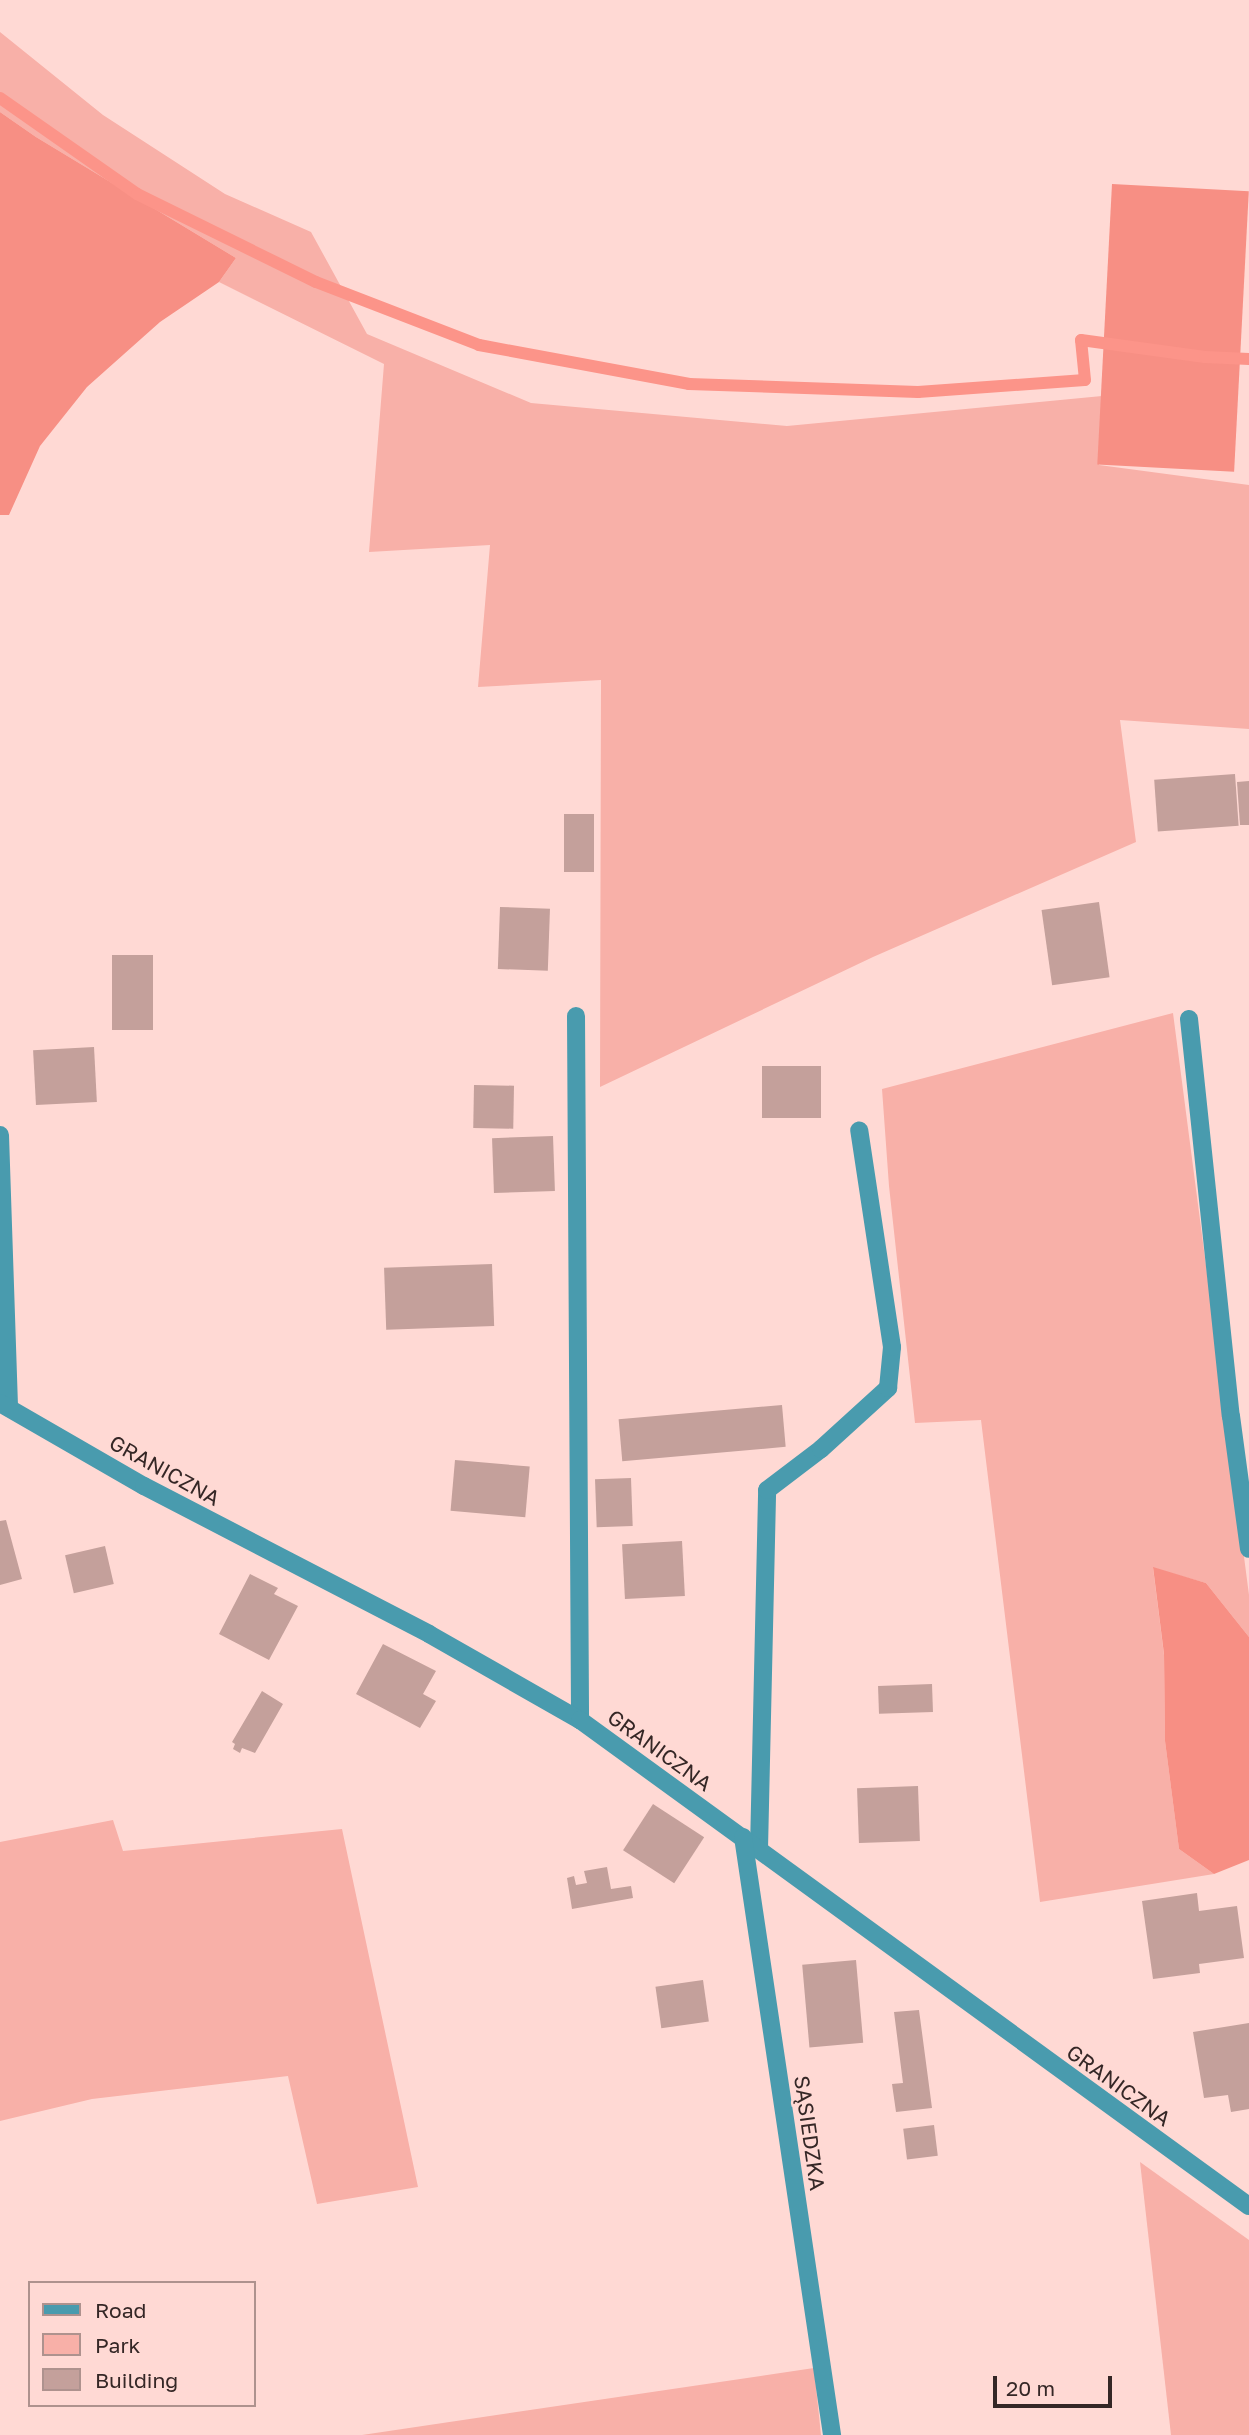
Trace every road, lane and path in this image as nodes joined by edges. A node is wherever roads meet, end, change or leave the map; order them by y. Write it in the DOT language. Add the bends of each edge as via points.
graph roads {
  1 [pos="576,1016"];
  2 [pos="1189,1019"];
  3 [pos="859,1130"];
  4 [pos="0,1135"];
  5 [pos="4,1406"];
  6 [pos="1249,1549"];
  7 [pos="579,1720"];
  8 [pos="743,1837"];
  9 [pos="758,1849"];
  10 [pos="1249,2206"];
  11 [pos="832,2435"];
  1 -- 7 [label="street"];
  2 -- 6 [label="street"];
  3 -- 9 [label="street" via="892,1347 888,1388 821,1450 768,1490"];
  4 -- 5 [label="street"];
  5 -- 7 [label="street, GRANICZNA" via="144,1486 429,1634"];
  7 -- 8 [label="street, GRANICZNA"];
  8 -- 9 [label="street, GRANICZNA"];
  8 -- 11 [label="street, SĄSIEDZKA"];
  9 -- 10 [label="street, GRANICZNA"];
}
